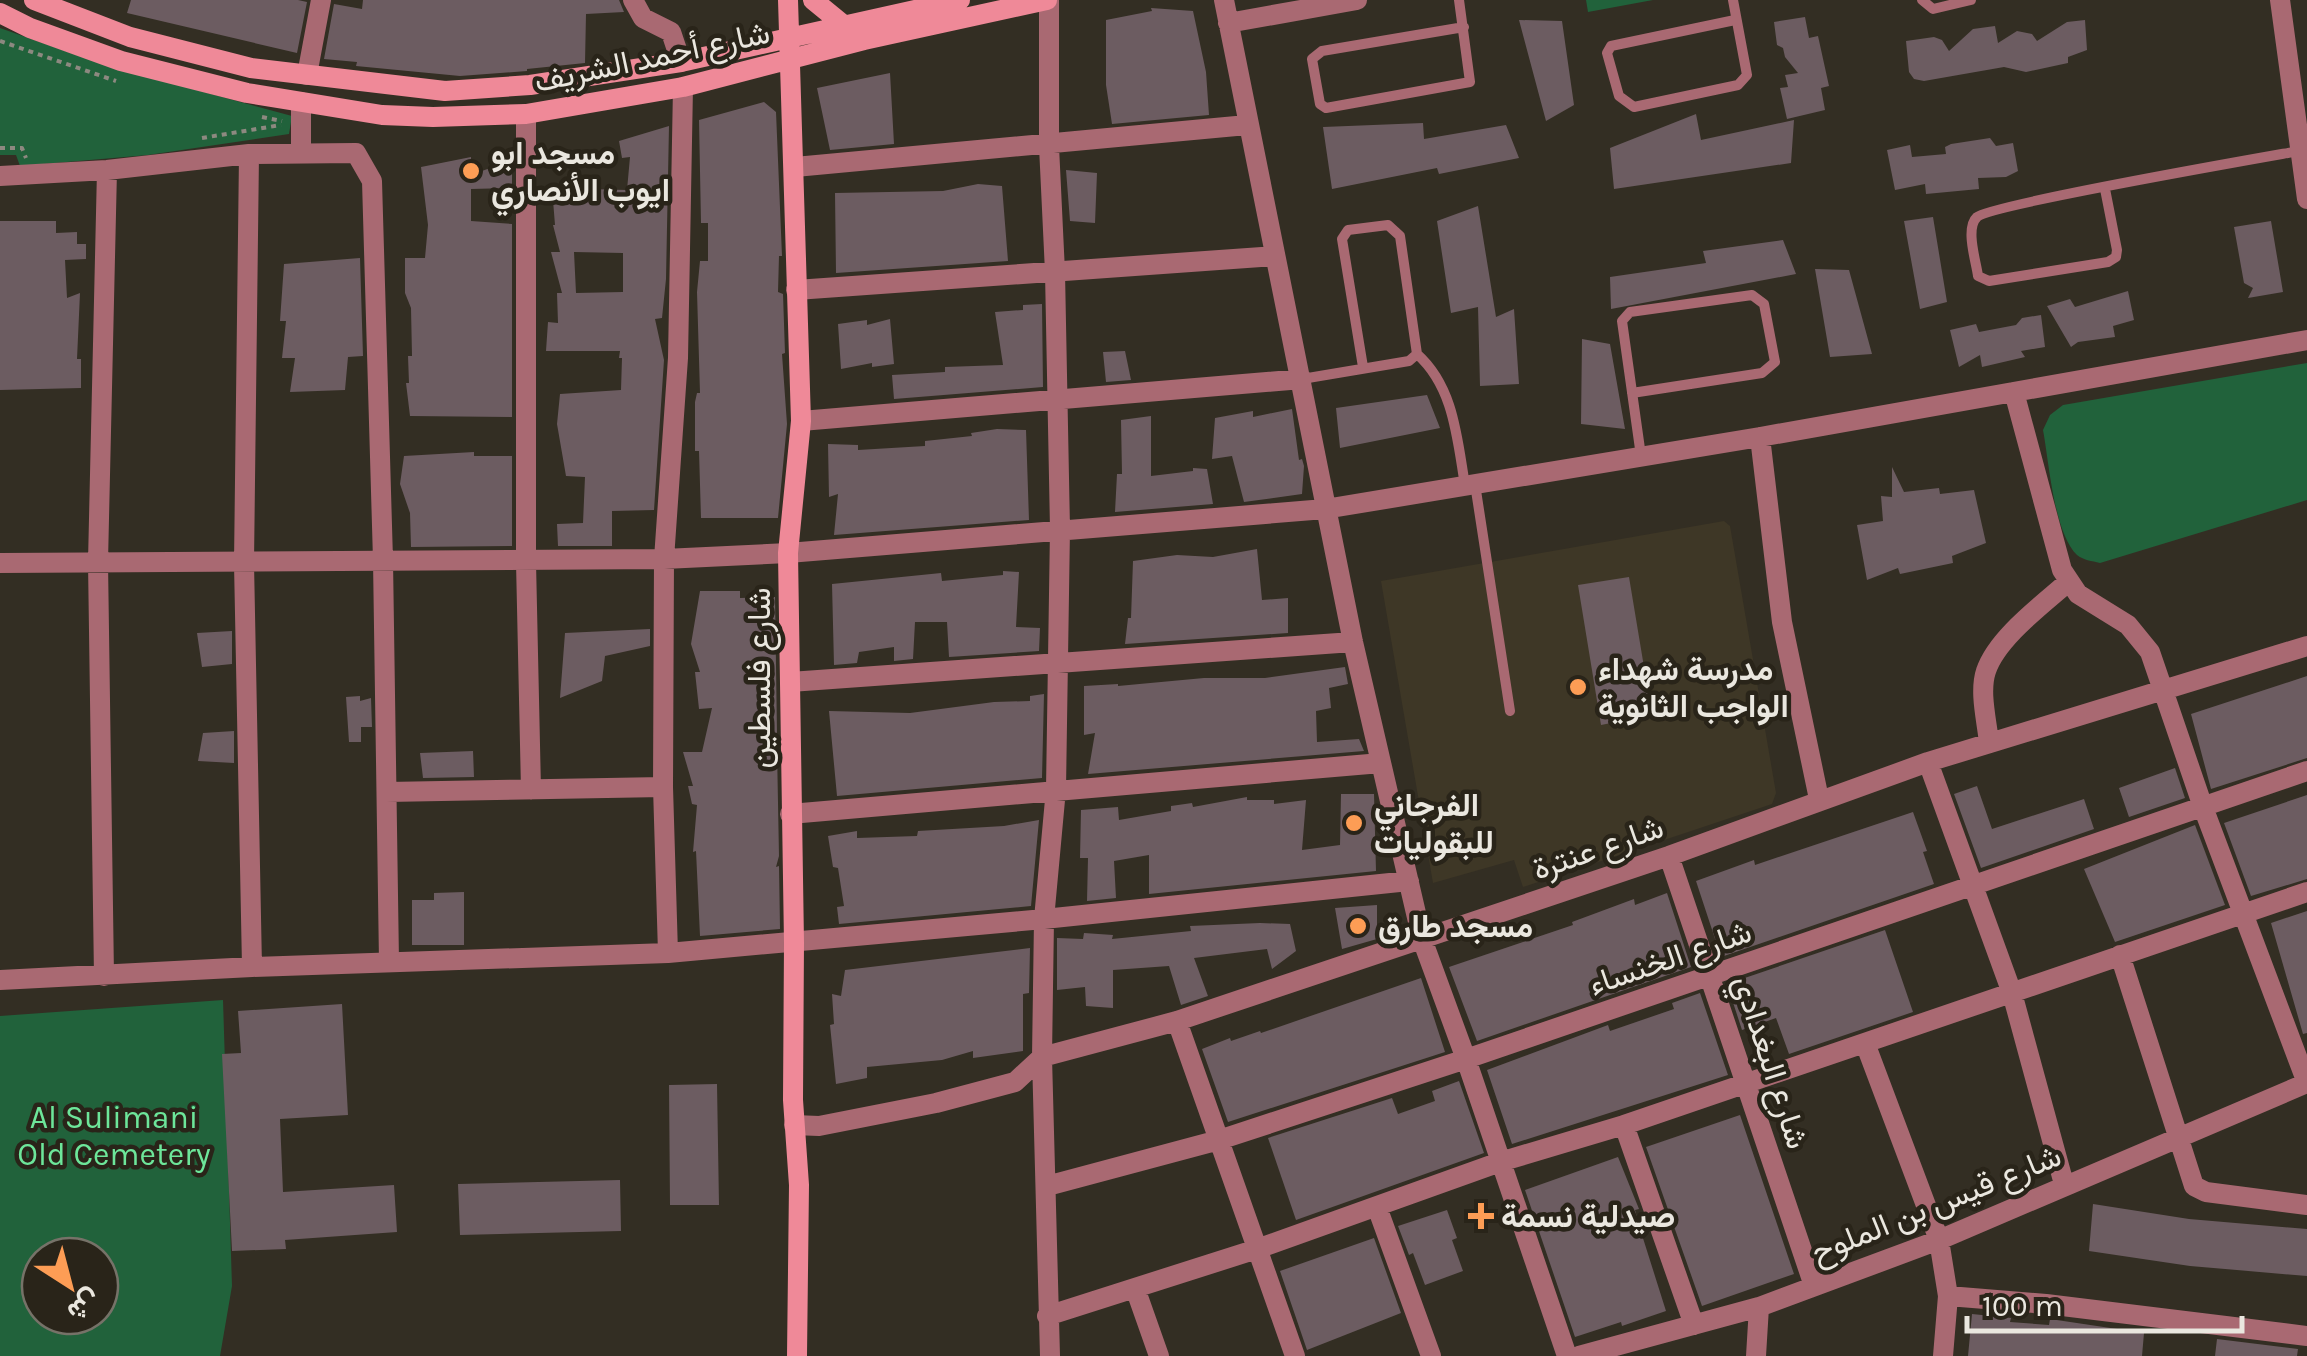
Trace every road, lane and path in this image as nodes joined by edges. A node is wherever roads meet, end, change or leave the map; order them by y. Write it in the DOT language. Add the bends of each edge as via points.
graph roads {
  1 [pos="34,0"];
  2 [pos="321,0"];
  3 [pos="633,0"];
  4 [pos="788,0"];
  5 [pos="813,0"];
  6 [pos="960,0"];
  7 [pos="1048,0"];
  8 [pos="1224,0"];
  9 [pos="1358,0"];
  10 [pos="1459,0"];
  11 [pos="1733,0"];
  12 [pos="1922,0"];
  13 [pos="1971,0"];
  14 [pos="2280,0"];
  15 [pos="0,13"];
  16 [pos="1735,20"];
  17 [pos="1228,23"];
  18 [pos="846,27"];
  19 [pos="1464,27"];
  20 [pos="790,49"];
  21 [pos="680,62"];
  22 [pos="307,75"];
  23 [pos="683,87"];
  24 [pos="301,102"];
  25 [pos="2301,112"];
  26 [pos="526,114"];
  27 [pos="291,124"];
  28 [pos="1248,125"];
  29 [pos="201,138"];
  30 [pos="1049,146"];
  31 [pos="0,148"];
  32 [pos="2300,151"];
  33 [pos="249,154"];
  34 [pos="301,154"];
  35 [pos="27,161"];
  36 [pos="795,168"];
  37 [pos="107,170"];
  38 [pos="0,176"];
  39 [pos="2105,189"];
  40 [pos="2307,199"];
  41 [pos="1275,256"];
  42 [pos="1055,272"];
  43 [pos="796,290"];
  44 [pos="2307,340"];
  45 [pos="1417,354"];
  46 [pos="1363,367"];
  47 [pos="1302,379"];
  48 [pos="2014,392"];
  49 [pos="1632,393"];
  50 [pos="1056,401"];
  51 [pos="801,421"];
  52 [pos="1760,437"];
  53 [pos="1641,456"];
  54 [pos="1470,484"];
  55 [pos="1325,509"];
  56 [pos="1060,529"];
  57 [pos="788,554"];
  58 [pos="664,559"];
  59 [pos="383,560"];
  60 [pos="98,562"];
  61 [pos="526,562"];
  62 [pos="0,563"];
  63 [pos="244,563"];
  64 [pos="2068,582"];
  65 [pos="1352,642"];
  66 [pos="2307,646"];
  67 [pos="1058,661"];
  68 [pos="790,682"];
  69 [pos="2164,688"];
  70 [pos="1510,710"];
  71 [pos="1989,743"];
  72 [pos="1928,762"];
  73 [pos="1382,763"];
  74 [pos="2307,771"];
  75 [pos="662,788"];
  76 [pos="532,790"];
  77 [pos="1056,790"];
  78 [pos="387,792"];
  79 [pos="1819,799"];
  80 [pos="2203,807"];
  81 [pos="790,814"];
  82 [pos="1669,856"];
  83 [pos="1409,882"];
  84 [pos="1973,885"];
  85 [pos="2307,892"];
  86 [pos="2242,912"];
  87 [pos="1044,919"];
  88 [pos="1422,939"];
  89 [pos="794,943"];
  90 [pos="668,953"];
  91 [pos="2120,955"];
  92 [pos="389,962"];
  93 [pos="252,966"];
  94 [pos="1711,975"];
  95 [pos="104,976"];
  96 [pos="0,980"];
  97 [pos="2012,993"];
  98 [pos="1177,1020"];
  99 [pos="1865,1043"];
  100 [pos="1042,1058"];
  101 [pos="1466,1059"];
  102 [pos="2307,1083"];
  103 [pos="1745,1084"];
  104 [pos="794,1125"];
  105 [pos="1624,1126"];
  106 [pos="2177,1137"];
  107 [pos="1218,1140"];
  108 [pos="1500,1162"];
  109 [pos="2064,1184"];
  110 [pos="1048,1186"];
  111 [pos="2307,1205"];
  112 [pos="1378,1206"];
  113 [pos="1939,1240"];
  114 [pos="1257,1248"];
  115 [pos="1814,1286"];
  116 [pos="1135,1288"];
  117 [pos="1948,1296"];
  118 [pos="1758,1307"];
  119 [pos="1047,1316"];
  120 [pos="1694,1325"];
  121 [pos="2307,1336"];
  122 [pos="797,1356"];
  123 [pos="1050,1356"];
  124 [pos="1159,1356"];
  125 [pos="1295,1356"];
  126 [pos="1432,1356"];
  127 [pos="1567,1356"];
  128 [pos="1579,1356"];
  129 [pos="1756,1356"];
  130 [pos="1943,1356"];
  1 -- 22 [label="street, شارع أحمد الشريف" via="130,37"];
  2 -- 22 [label="street"];
  3 -- 21 [label="street" via="644,18 671,32"];
  4 -- 20 [label="street, شارع فلسطين"];
  5 -- 18 [label="street"];
  6 -- 18 [label="street, شارع أحمد الشريف"];
  7 -- 20 [label="street, شارع أحمد الشريف"];
  7 -- 30 [label="street"];
  8 -- 17 [label="street"];
  9 -- 17 [label="street"];
  10 -- 19 [label="lane"];
  11 -- 16 [label="lane"];
  12 -- 13 [label="lane" via="1933,9"];
  14 -- 25 [label="street"];
  15 -- 24 [label="street, شارع أحمد الشريف" via="121,61"];
  16 -- 16 [label="lane" via="1747,76 1738,86 1634,107 1619,96 1607,53 1611,46"];
  17 -- 28 [label="street"];
  18 -- 20 [label="street, شارع أحمد الشريف"];
  19 -- 19 [label="lane" via="1471,78 1465,85 1320,104 1312,59 1322,50"];
  20 -- 21 [label="street, شارع أحمد الشريف"];
  20 -- 23 [label="street, شارع أحمد الشريف"];
  20 -- 36 [label="street, شارع فلسطين"];
  21 -- 22 [label="street, شارع أحمد الشريف" via="444,91"];
  23 -- 26 [label="street, شارع أحمد الشريف"];
  23 -- 58 [label="street" via="678,358"];
  24 -- 26 [label="street, شارع أحمد الشريف" via="382,115"];
  24 -- 34 [label="street"];
  25 -- 32 [label="street"];
  26 -- 61 [label="street"];
  27 -- 29 [label="path"];
  28 -- 30 [label="street"];
  28 -- 41 [label="street"];
  30 -- 36 [label="street"];
  30 -- 42 [label="street"];
  31 -- 35 [label="path" via="22,148"];
  32 -- 39 [label="lane"];
  32 -- 40 [label="street"];
  33 -- 34 [label="street"];
  33 -- 37 [label="street"];
  33 -- 63 [label="street"];
  34 -- 59 [label="street" via="356,153 372,180"];
  36 -- 43 [label="street, شارع فلسطين"];
  37 -- 38 [label="street"];
  37 -- 60 [label="street"];
  39 -- 39 [label="lane" via="1981,214 1972,228 1978,276 1989,282 2108,262 2117,250"];
  41 -- 42 [label="street"];
  41 -- 47 [label="street"];
  42 -- 43 [label="street"];
  42 -- 50 [label="street"];
  43 -- 51 [label="street, شارع فلسطين"];
  44 -- 48 [label="street"];
  45 -- 46 [label="lane" via="1409,362"];
  45 -- 46 [label="lane" via="1400,236 1388,224 1348,230 1342,239"];
  45 -- 54 [label="lane" via="1448,398"];
  46 -- 47 [label="lane"];
  47 -- 50 [label="street"];
  47 -- 55 [label="street"];
  48 -- 52 [label="street"];
  48 -- 64 [label="street"];
  49 -- 49 [label="lane" via="1622,321 1630,312 1752,296 1764,304 1775,362 1770,368"];
  49 -- 53 [label="lane"];
  50 -- 51 [label="street"];
  50 -- 56 [label="street"];
  51 -- 57 [label="street, شارع فلسطين"];
  52 -- 53 [label="street"];
  52 -- 79 [label="street" via="1782,622"];
  53 -- 54 [label="street"];
  54 -- 55 [label="street"];
  54 -- 70 [label="lane"];
  55 -- 56 [label="street"];
  55 -- 65 [label="street"];
  56 -- 57 [label="street"];
  56 -- 67 [label="street"];
  57 -- 58 [label="street"];
  57 -- 68 [label="street, شارع فلسطين"];
  58 -- 61 [label="street"];
  58 -- 75 [label="street"];
  59 -- 61 [label="street"];
  59 -- 63 [label="street"];
  59 -- 78 [label="street"];
  60 -- 62 [label="street"];
  60 -- 63 [label="street"];
  60 -- 95 [label="street"];
  61 -- 76 [label="street"];
  63 -- 93 [label="street"];
  64 -- 69 [label="street" via="2128,625 2150,652"];
  64 -- 71 [label="street" via="2010,635 1986,670"];
  65 -- 67 [label="street"];
  65 -- 73 [label="street"];
  66 -- 69 [label="street, شارع عنترة"];
  67 -- 68 [label="street"];
  67 -- 77 [label="street"];
  68 -- 81 [label="street, شارع فلسطين"];
  69 -- 71 [label="street, شارع عنترة"];
  69 -- 80 [label="street"];
  71 -- 72 [label="street, شارع عنترة"];
  72 -- 79 [label="street, شارع عنترة"];
  72 -- 84 [label="street"];
  73 -- 77 [label="street"];
  73 -- 83 [label="street"];
  74 -- 80 [label="street, شارع الخنساء"];
  75 -- 76 [label="street"];
  75 -- 90 [label="street"];
  76 -- 78 [label="street"];
  77 -- 81 [label="street"];
  77 -- 87 [label="street"];
  78 -- 92 [label="street"];
  79 -- 82 [label="street, شارع عنترة"];
  80 -- 84 [label="street, شارع الخنساء"];
  80 -- 86 [label="street"];
  81 -- 89 [label="street, شارع فلسطين"];
  82 -- 88 [label="street, شارع عنترة"];
  82 -- 94 [label="street, شارع البغدادي"];
  83 -- 87 [label="street"];
  83 -- 88 [label="street"];
  84 -- 94 [label="street, شارع الخنساء"];
  84 -- 97 [label="street"];
  85 -- 86 [label="street"];
  86 -- 91 [label="street"];
  86 -- 102 [label="street"];
  87 -- 89 [label="street"];
  87 -- 100 [label="street"];
  88 -- 98 [label="street, شارع عنترة"];
  88 -- 101 [label="street"];
  89 -- 90 [label="street"];
  89 -- 104 [label="street, شارع فلسطين"];
  90 -- 92 [label="street"];
  91 -- 97 [label="street"];
  91 -- 106 [label="street"];
  92 -- 93 [label="street"];
  93 -- 95 [label="street"];
  94 -- 101 [label="street, شارع الخنساء"];
  94 -- 103 [label="street, شارع البغدادي"];
  95 -- 96 [label="street"];
  97 -- 99 [label="street"];
  97 -- 109 [label="street"];
  98 -- 100 [label="street, شارع عنترة"];
  98 -- 107 [label="street"];
  99 -- 103 [label="street"];
  99 -- 113 [label="street"];
  100 -- 104 [label="street, شارع عنترة" via="1015,1082 994,1088 818,1126"];
  100 -- 110 [label="street"];
  101 -- 107 [label="street, شارع الخنساء"];
  101 -- 108 [label="street"];
  102 -- 106 [label="street, شارع قيس بن الملوح"];
  103 -- 105 [label="street"];
  103 -- 115 [label="street, شارع البغدادي"];
  104 -- 122 [label="street, شارع فلسطين"];
  105 -- 108 [label="street"];
  105 -- 120 [label="street"];
  106 -- 109 [label="street, شارع قيس بن الملوح"];
  106 -- 111 [label="street" via="2194,1186"];
  107 -- 110 [label="street, شارع الخنساء"];
  107 -- 114 [label="street"];
  108 -- 112 [label="street"];
  108 -- 127 [label="street"];
  109 -- 113 [label="street, شارع قيس بن الملوح"];
  110 -- 119 [label="street"];
  112 -- 114 [label="street"];
  112 -- 126 [label="street"];
  113 -- 115 [label="street, شارع قيس بن الملوح"];
  113 -- 117 [label="street"];
  114 -- 116 [label="street"];
  114 -- 125 [label="street"];
  115 -- 118 [label="street, شارع قيس بن الملوح"];
  116 -- 119 [label="street"];
  116 -- 124 [label="street"];
  117 -- 121 [label="street"];
  117 -- 130 [label="street"];
  118 -- 120 [label="street, شارع قيس بن الملوح"];
  118 -- 129 [label="street"];
  119 -- 123 [label="street"];
  120 -- 128 [label="street, شارع قيس بن الملوح"];
}
